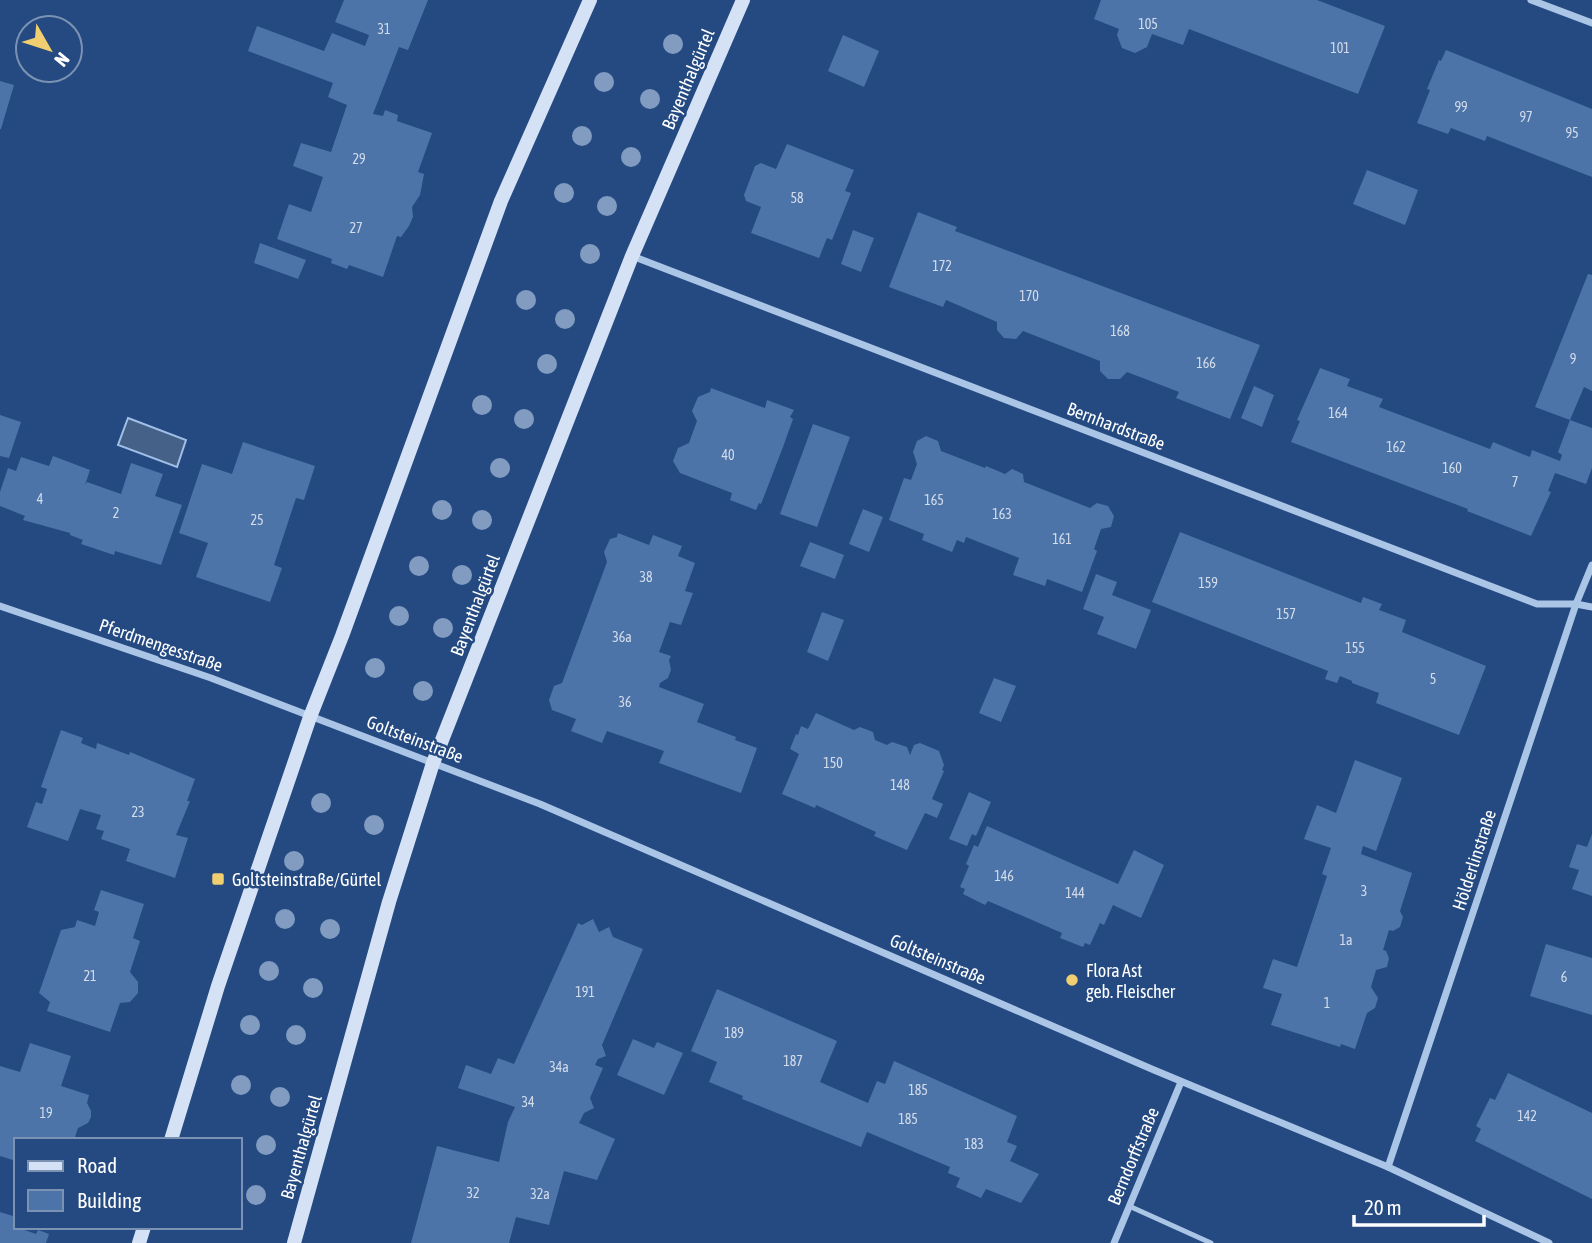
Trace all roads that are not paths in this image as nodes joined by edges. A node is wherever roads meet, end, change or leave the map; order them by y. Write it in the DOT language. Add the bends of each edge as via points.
graph roads {
  1 [pos="590,0"];
  2 [pos="743,0"];
  3 [pos="1531,0"];
  4 [pos="1592,23"];
  5 [pos="632,256"];
  6 [pos="1592,565"];
  7 [pos="1576,604"];
  8 [pos="0,606"];
  9 [pos="1592,607"];
  10 [pos="310,716"];
  11 [pos="433,763"];
  12 [pos="1181,1082"];
  13 [pos="172,1138"];
  14 [pos="1388,1167"];
  15 [pos="1129,1206"];
  16 [pos="294,1243"];
  17 [pos="1114,1243"];
  18 [pos="1211,1243"];
  19 [pos="1549,1243"];
  1 -- 10 [label="main road" via="501,201"];
  2 -- 5 [label="main road, Bayenthalgürtel"];
  3 -- 4 [label="street"];
  5 -- 7 [label="street, Bernhardstraße" via="1538,604"];
  5 -- 11 [label="main road, Bayenthalgürtel"];
  6 -- 7 [label="street, Hölderlinstraße"];
  7 -- 9 [label="street, Bernhardstraße"];
  7 -- 14 [label="street, Hölderlinstraße"];
  8 -- 10 [label="street, Pferdmengesstraße"];
  10 -- 11 [label="street, Goltsteinstraße"];
  10 -- 13 [label="main road"];
  11 -- 12 [label="street, Goltsteinstraße" via="552,809"];
  11 -- 16 [label="main road, Bayenthalgürtel" via="389,902"];
  12 -- 14 [label="street, Goltsteinstraße"];
  12 -- 15 [label="street, Berndorffstraße"];
  14 -- 19 [label="street, Goltsteinstraße"];
  15 -- 17 [label="street, Berndorffstraße"];
  15 -- 18 [label="lane"];
}
